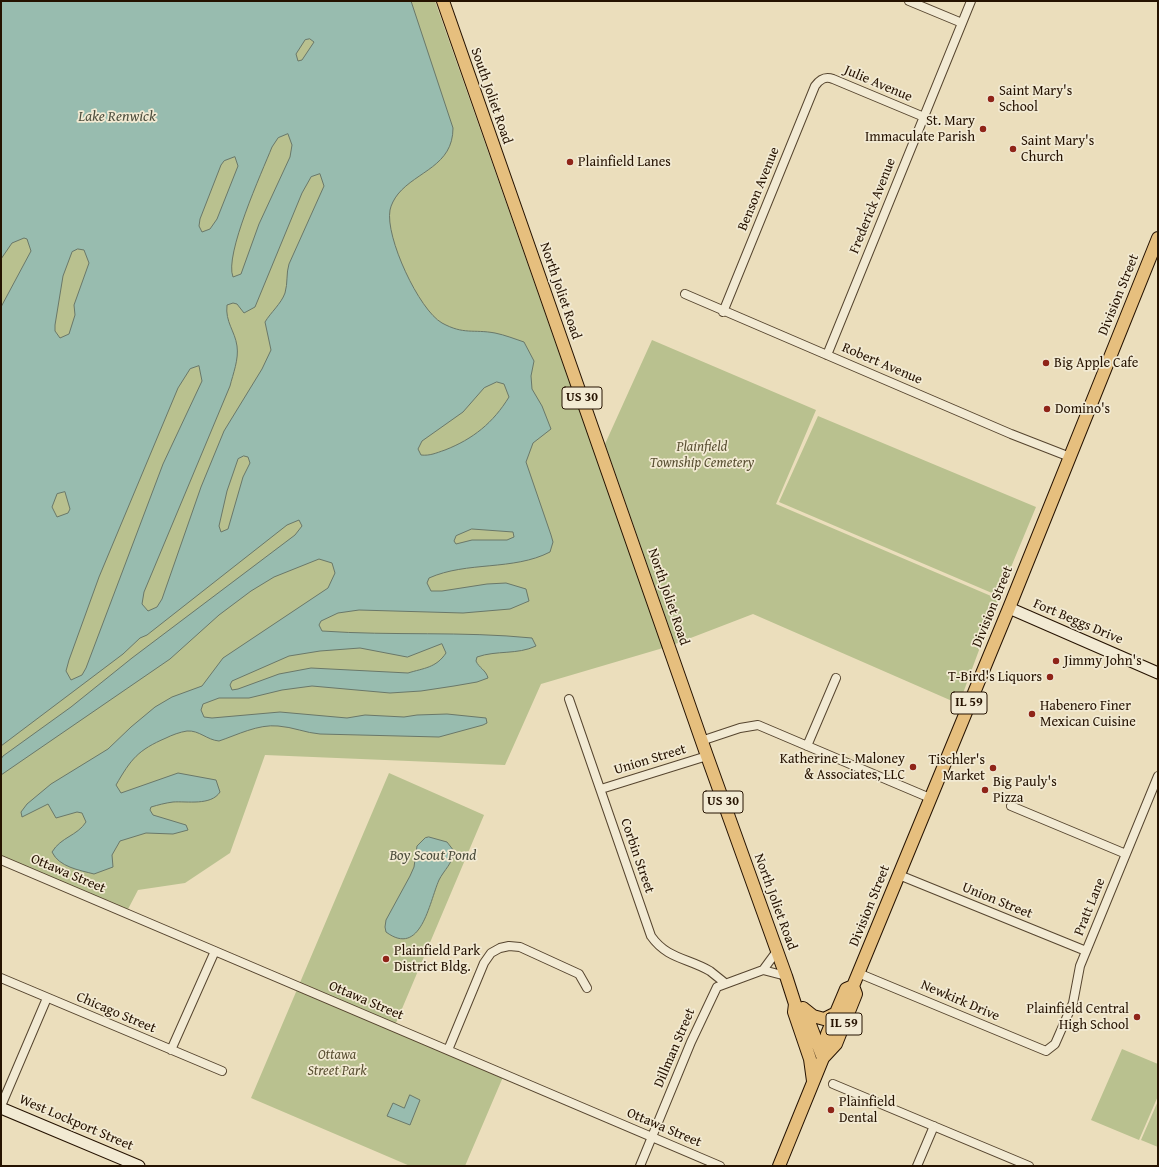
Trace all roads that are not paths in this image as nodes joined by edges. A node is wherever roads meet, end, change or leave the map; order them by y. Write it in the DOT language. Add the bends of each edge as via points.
graph roads {
  1 [pos="443,1"];
  2 [pos="909,1"];
  3 [pos="971,1"];
  4 [pos="962,23"];
  5 [pos="823,78"];
  6 [pos="924,117"];
  7 [pos="512,200"];
  8 [pos="1158,238"];
  9 [pos="685,294"];
  10 [pos="723,312"];
  11 [pos="828,355"];
  12 [pos="1070,457"];
  13 [pos="1008,608"];
  14 [pos="1158,673"];
  15 [pos="836,678"];
  16 [pos="569,699"];
  17 [pos="702,741"];
  18 [pos="807,746"];
  19 [pos="707,756"];
  20 [pos="1158,776"];
  21 [pos="601,789"];
  22 [pos="930,798"];
  23 [pos="1011,806"];
  24 [pos="1126,854"];
  25 [pos="1,860"];
  26 [pos="899,875"];
  27 [pos="215,951"];
  28 [pos="777,951"];
  29 [pos="1086,952"];
  30 [pos="763,970"];
  31 [pos="858,973"];
  32 [pos="786,976"];
  33 [pos="1,978"];
  34 [pos="725,983"];
  35 [pos="853,986"];
  36 [pos="587,988"];
  37 [pos="47,998"];
  38 [pos="800,1006"];
  39 [pos="836,1014"];
  40 [pos="1052,1049"];
  41 [pos="171,1050"];
  42 [pos="448,1050"];
  43 [pos="823,1058"];
  44 [pos="222,1071"];
  45 [pos="813,1081"];
  46 [pos="833,1084"];
  47 [pos="1,1107"];
  48 [pos="934,1126"];
  49 [pos="652,1137"];
  50 [pos="139,1166"];
  51 [pos="640,1166"];
  52 [pos="720,1166"];
  53 [pos="778,1166"];
  54 [pos="917,1166"];
  55 [pos="1029,1166"];
  1 -- 7 [label="main road, South Joliet Road / US 30"];
  2 -- 4 [label="street"];
  3 -- 4 [label="street, Frederick Avenue"];
  4 -- 6 [label="street, Frederick Avenue"];
  5 -- 6 [label="street, Julie Avenue" via="833,79"];
  5 -- 10 [label="street, Benson Avenue" via="815,86"];
  6 -- 11 [label="street, Frederick Avenue"];
  7 -- 17 [label="main road, North Joliet Road / US 30"];
  8 -- 12 [label="main road, Division Street / IL 59"];
  9 -- 10 [label="street, Robert Avenue"];
  10 -- 11 [label="street, Robert Avenue"];
  11 -- 12 [label="street, Robert Avenue"];
  12 -- 13 [label="main road, Division Street / IL 59"];
  13 -- 14 [label="street, Fort Beggs Drive"];
  13 -- 22 [label="main road, Division Street / IL 59"];
  15 -- 18 [label="street"];
  16 -- 21 [label="street, Corbin Street"];
  17 -- 18 [label="street, Union Street" via="740,728 758,725"];
  17 -- 19 [label="main road, North Joliet Road / US 30"];
  18 -- 22 [label="street, Union Street"];
  19 -- 21 [label="street, Union Street"];
  19 -- 28 [label="main road, North Joliet Road / US 30"];
  20 -- 24 [label="street, Pratt Lane"];
  21 -- 34 [label="street, Corbin Street" via="651,936 657,945 668,953 709,971"];
  22 -- 26 [label="main road, Division Street / IL 59"];
  23 -- 24 [label="street"];
  24 -- 29 [label="street, Pratt Lane"];
  25 -- 27 [label="street, Ottawa Street"];
  26 -- 29 [label="street, Union Street"];
  26 -- 31 [label="main road, Division Street / IL 59"];
  27 -- 41 [label="street"];
  27 -- 42 [label="street, Ottawa Street"];
  28 -- 30 [label="street"];
  28 -- 32 [label="main road, North Joliet Road / US 30"];
  29 -- 40 [label="street, Pratt Lane" via="1080,966 1073,1003"];
  30 -- 32 [label="street"];
  30 -- 34 [label="street, Dillman Street"];
  31 -- 35 [label="main road, Division Street / IL 59"];
  31 -- 40 [label="street, Newkirk Drive" via="1046,1051"];
  32 -- 38 [label="main road, North Joliet Road / US 30"];
  33 -- 37 [label="street, Chicago Street"];
  34 -- 49 [label="street, Dillman Street" via="714,991"];
  35 -- 39 [label="main road, Division Street / IL 59" via="846,990"];
  35 -- 43 [label="main road, Division Street / IL 59" via="856,994 836,1044"];
  36 -- 42 [label="street" via="579,974 520,947 500,948 491,953 484,963"];
  37 -- 41 [label="street, Chicago Street"];
  37 -- 47 [label="street"];
  38 -- 39 [label="main road" via="813,1016 824,1019"];
  38 -- 43 [label="main road, North Joliet Road / US 30"];
  38 -- 45 [label="main road, North Joliet Road / US 30" via="794,1012 810,1059"];
  39 -- 43 [label="main road, Division Street / IL 59" via="827,1034"];
  41 -- 44 [label="street, Chicago Street"];
  42 -- 49 [label="street, Ottawa Street"];
  43 -- 45 [label="main road"];
  45 -- 53 [label="main road"];
  46 -- 48 [label="street"];
  47 -- 50 [label="street, West Lockport Street"];
  48 -- 54 [label="street"];
  48 -- 55 [label="street"];
  49 -- 51 [label="street, Dillman Street"];
  49 -- 52 [label="street, Ottawa Street"];
}
